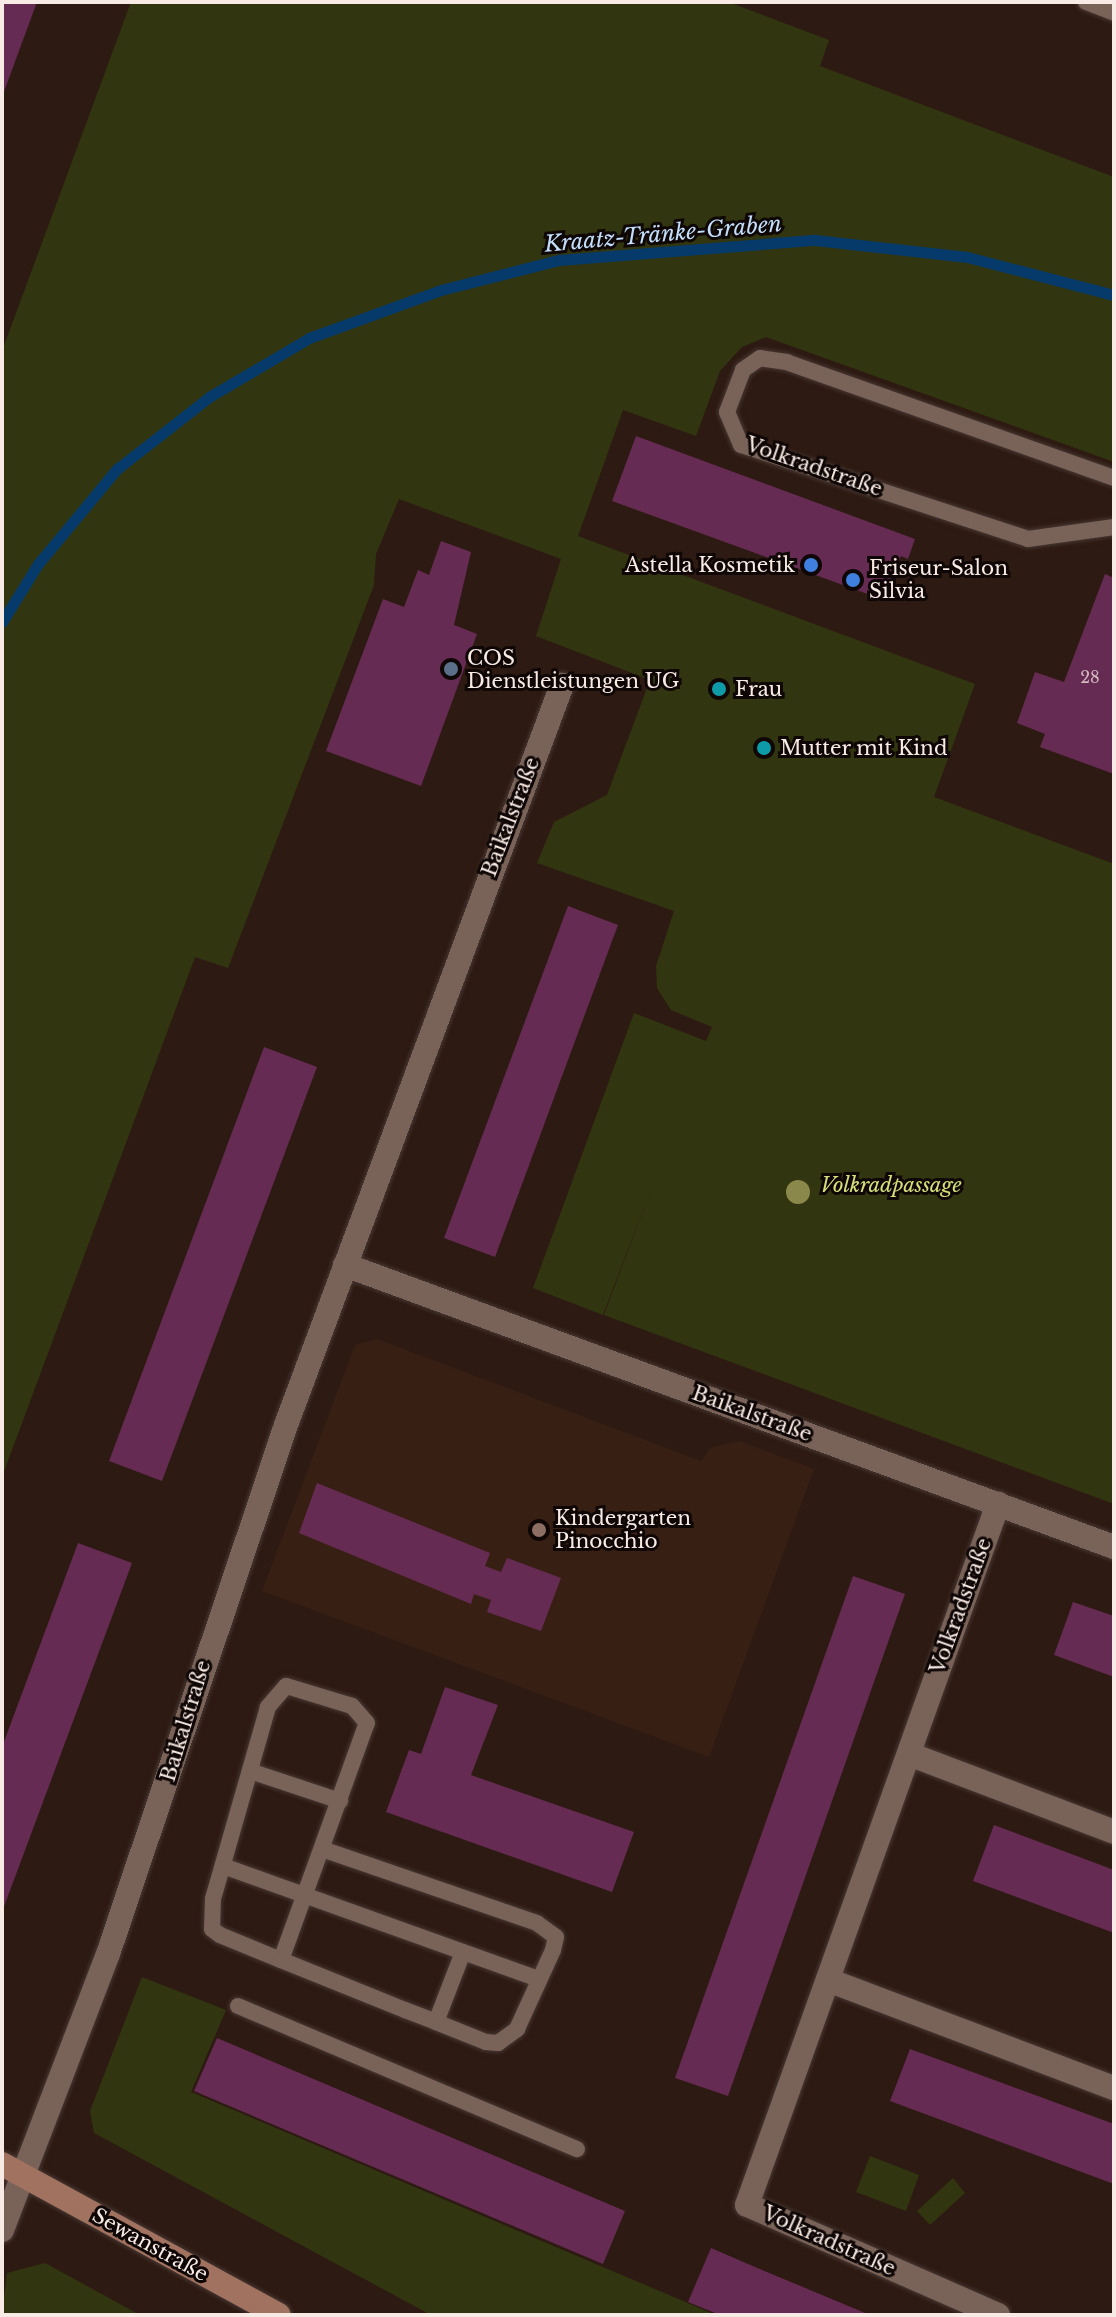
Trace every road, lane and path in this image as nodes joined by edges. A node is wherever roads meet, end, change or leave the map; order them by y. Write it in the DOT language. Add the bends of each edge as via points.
graph roads {
  1 [pos="1086,2"];
  2 [pos="1114,13"];
  3 [pos="1114,478"];
  4 [pos="1114,527"];
  5 [pos="562,685"];
  6 [pos="345,1265"];
  7 [pos="998,1504"];
  8 [pos="1114,1547"];
  9 [pos="909,1754"];
  10 [pos="250,1771"];
  11 [pos="340,1801"];
  12 [pos="1114,1832"];
  13 [pos="322,1849"];
  14 [pos="223,1866"];
  15 [pos="305,1896"];
  16 [pos="463,1952"];
  17 [pos="281,1960"];
  18 [pos="539,1979"];
  19 [pos="828,1980"];
  20 [pos="238,2006"];
  21 [pos="436,2022"];
  22 [pos="1114,2088"];
  23 [pos="577,2149"];
  24 [pos="11,2170"];
  25 [pos="2,2230"];
  26 [pos="279,2315"];
  27 [pos="998,2315"];
  1 -- 2 [label="lane"];
  3 -- 4 [label="lane, Volkradstraße" via="787,362 760,358 743,370 727,412 741,445 1028,539"];
  5 -- 6 [label="street, Baikalstraße"];
  6 -- 7 [label="street, Baikalstraße"];
  6 -- 24 [label="street, Baikalstraße" via="237,1559 108,1954"];
  7 -- 8 [label="street, Baikalstraße"];
  7 -- 9 [label="street, Volkradstraße"];
  9 -- 12 [label="street"];
  9 -- 19 [label="street, Volkradstraße"];
  10 -- 11 [label="lane"];
  10 -- 11 [label="lane" via="275,1693 299,1686 352,1706 367,1723"];
  10 -- 14 [label="lane"];
  11 -- 13 [label="lane"];
  13 -- 15 [label="lane"];
  13 -- 18 [label="lane" via="551,1930 553,1950"];
  14 -- 15 [label="lane"];
  14 -- 17 [label="lane" via="212,1929"];
  15 -- 16 [label="lane"];
  15 -- 17 [label="lane"];
  16 -- 18 [label="lane"];
  16 -- 21 [label="lane"];
  17 -- 21 [label="lane"];
  18 -- 21 [label="lane" via="510,2039 486,2042"];
  19 -- 22 [label="street"];
  19 -- 27 [label="street, Volkradstraße" via="747,2205"];
  20 -- 23 [label="lane"];
  24 -- 25 [label="street"];
  24 -- 26 [label="street, Sewanstraße"];
}
